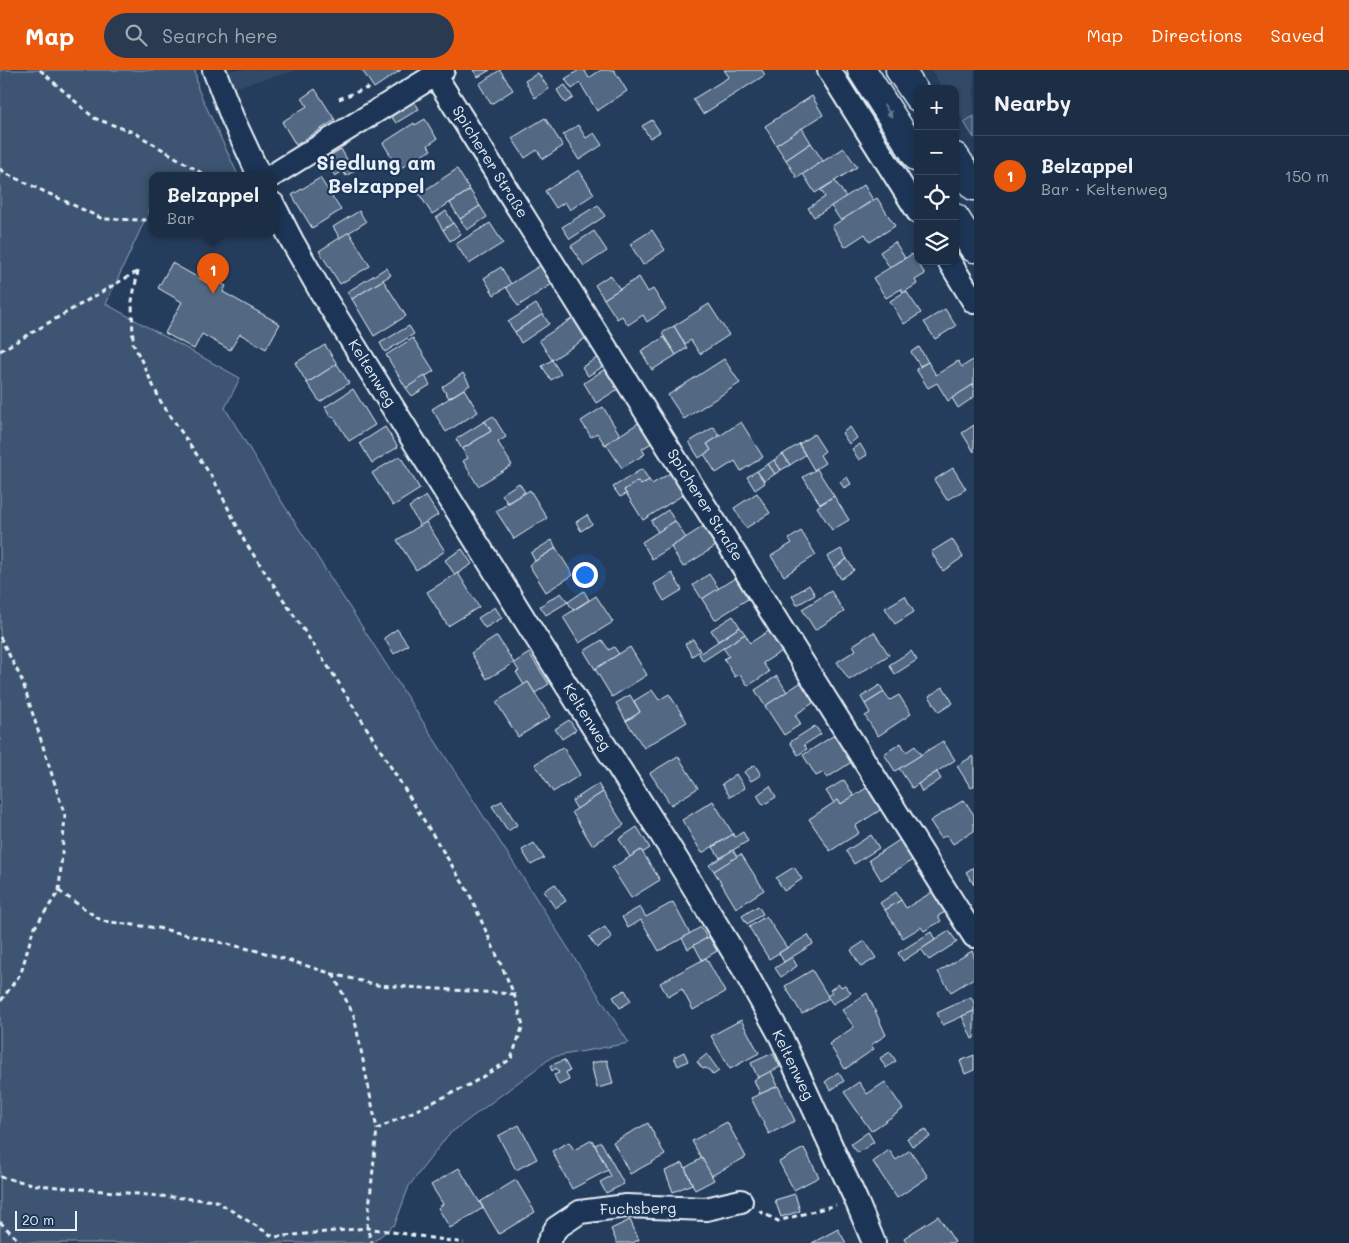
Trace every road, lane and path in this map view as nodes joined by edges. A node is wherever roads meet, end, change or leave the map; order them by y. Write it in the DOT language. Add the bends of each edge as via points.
graph roads {
  1 [pos="40,70"];
  2 [pos="214,70"];
  3 [pos="829,70"];
  4 [pos="862,70"];
  5 [pos="900,70"];
  6 [pos="439,73"];
  7 [pos="914,91"];
  8 [pos="914,152"];
  9 [pos="959,163"];
  10 [pos="0,169"];
  11 [pos="200,172"];
  12 [pos="257,172"];
  13 [pos="277,173"];
  14 [pos="974,186"];
  15 [pos="914,206"];
  16 [pos="277,212"];
  17 [pos="149,219"];
  18 [pos="956,220"];
  19 [pos="974,248"];
  20 [pos="951,265"];
  21 [pos="974,302"];
  22 [pos="0,351"];
  23 [pos="0,636"];
  24 [pos="59,891"];
  25 [pos="974,936"];
  26 [pos="333,974"];
  27 [pos="514,994"];
  28 [pos="0,1002"];
  29 [pos="377,1129"];
  30 [pos="0,1177"];
  31 [pos="856,1200"];
  32 [pos="741,1201"];
  33 [pos="0,1222"];
  34 [pos="368,1228"];
  35 [pos="21,1243"];
  36 [pos="372,1243"];
  37 [pos="464,1243"];
  38 [pos="548,1243"];
  39 [pos="874,1243"];
  1 -- 11 [label="path" via="94,118 135,133"];
  2 -- 12 [label="street"];
  3 -- 15 [label="street"];
  4 -- 8 [label="main road, one-way"];
  5 -- 7 [label="main road"];
  6 -- 13 [label="street"];
  6 -- 25 [label="street, Spicherer Straße"];
  9 -- 14 [label="main road"];
  10 -- 17 [label="path" via="102,219"];
  16 -- 31 [label="street, Keltenweg" via="332,309 743,968 781,1037"];
  18 -- 19 [label="main road"];
  20 -- 21 [label="street"];
  22 -- 27 [label="path" via="138,271 132,301 133,343 161,402 214,480 245,542 335,677 470,893"];
  23 -- 24 [label="path" via="22,680 65,816"];
  24 -- 26 [label="path" via="102,921 158,928 262,952"];
  24 -- 28 [label="path" via="33,930 21,973"];
  26 -- 27 [label="path" via="377,985"];
  26 -- 29 [label="path" via="354,1016"];
  27 -- 29 [label="path" via="523,1025 511,1060 471,1084"];
  29 -- 34 [label="path"];
  30 -- 34 [label="path" via="37,1185 216,1201 274,1237"];
  31 -- 32 [label="path" via="778,1221"];
  31 -- 39 [label="street, Keltenweg"];
  32 -- 38 [label="street, Fuchsberg" via="706,1209 626,1206 580,1212 556,1228"];
  33 -- 35 [label="path"];
  34 -- 36 [label="path"];
  34 -- 37 [label="path"];
}
